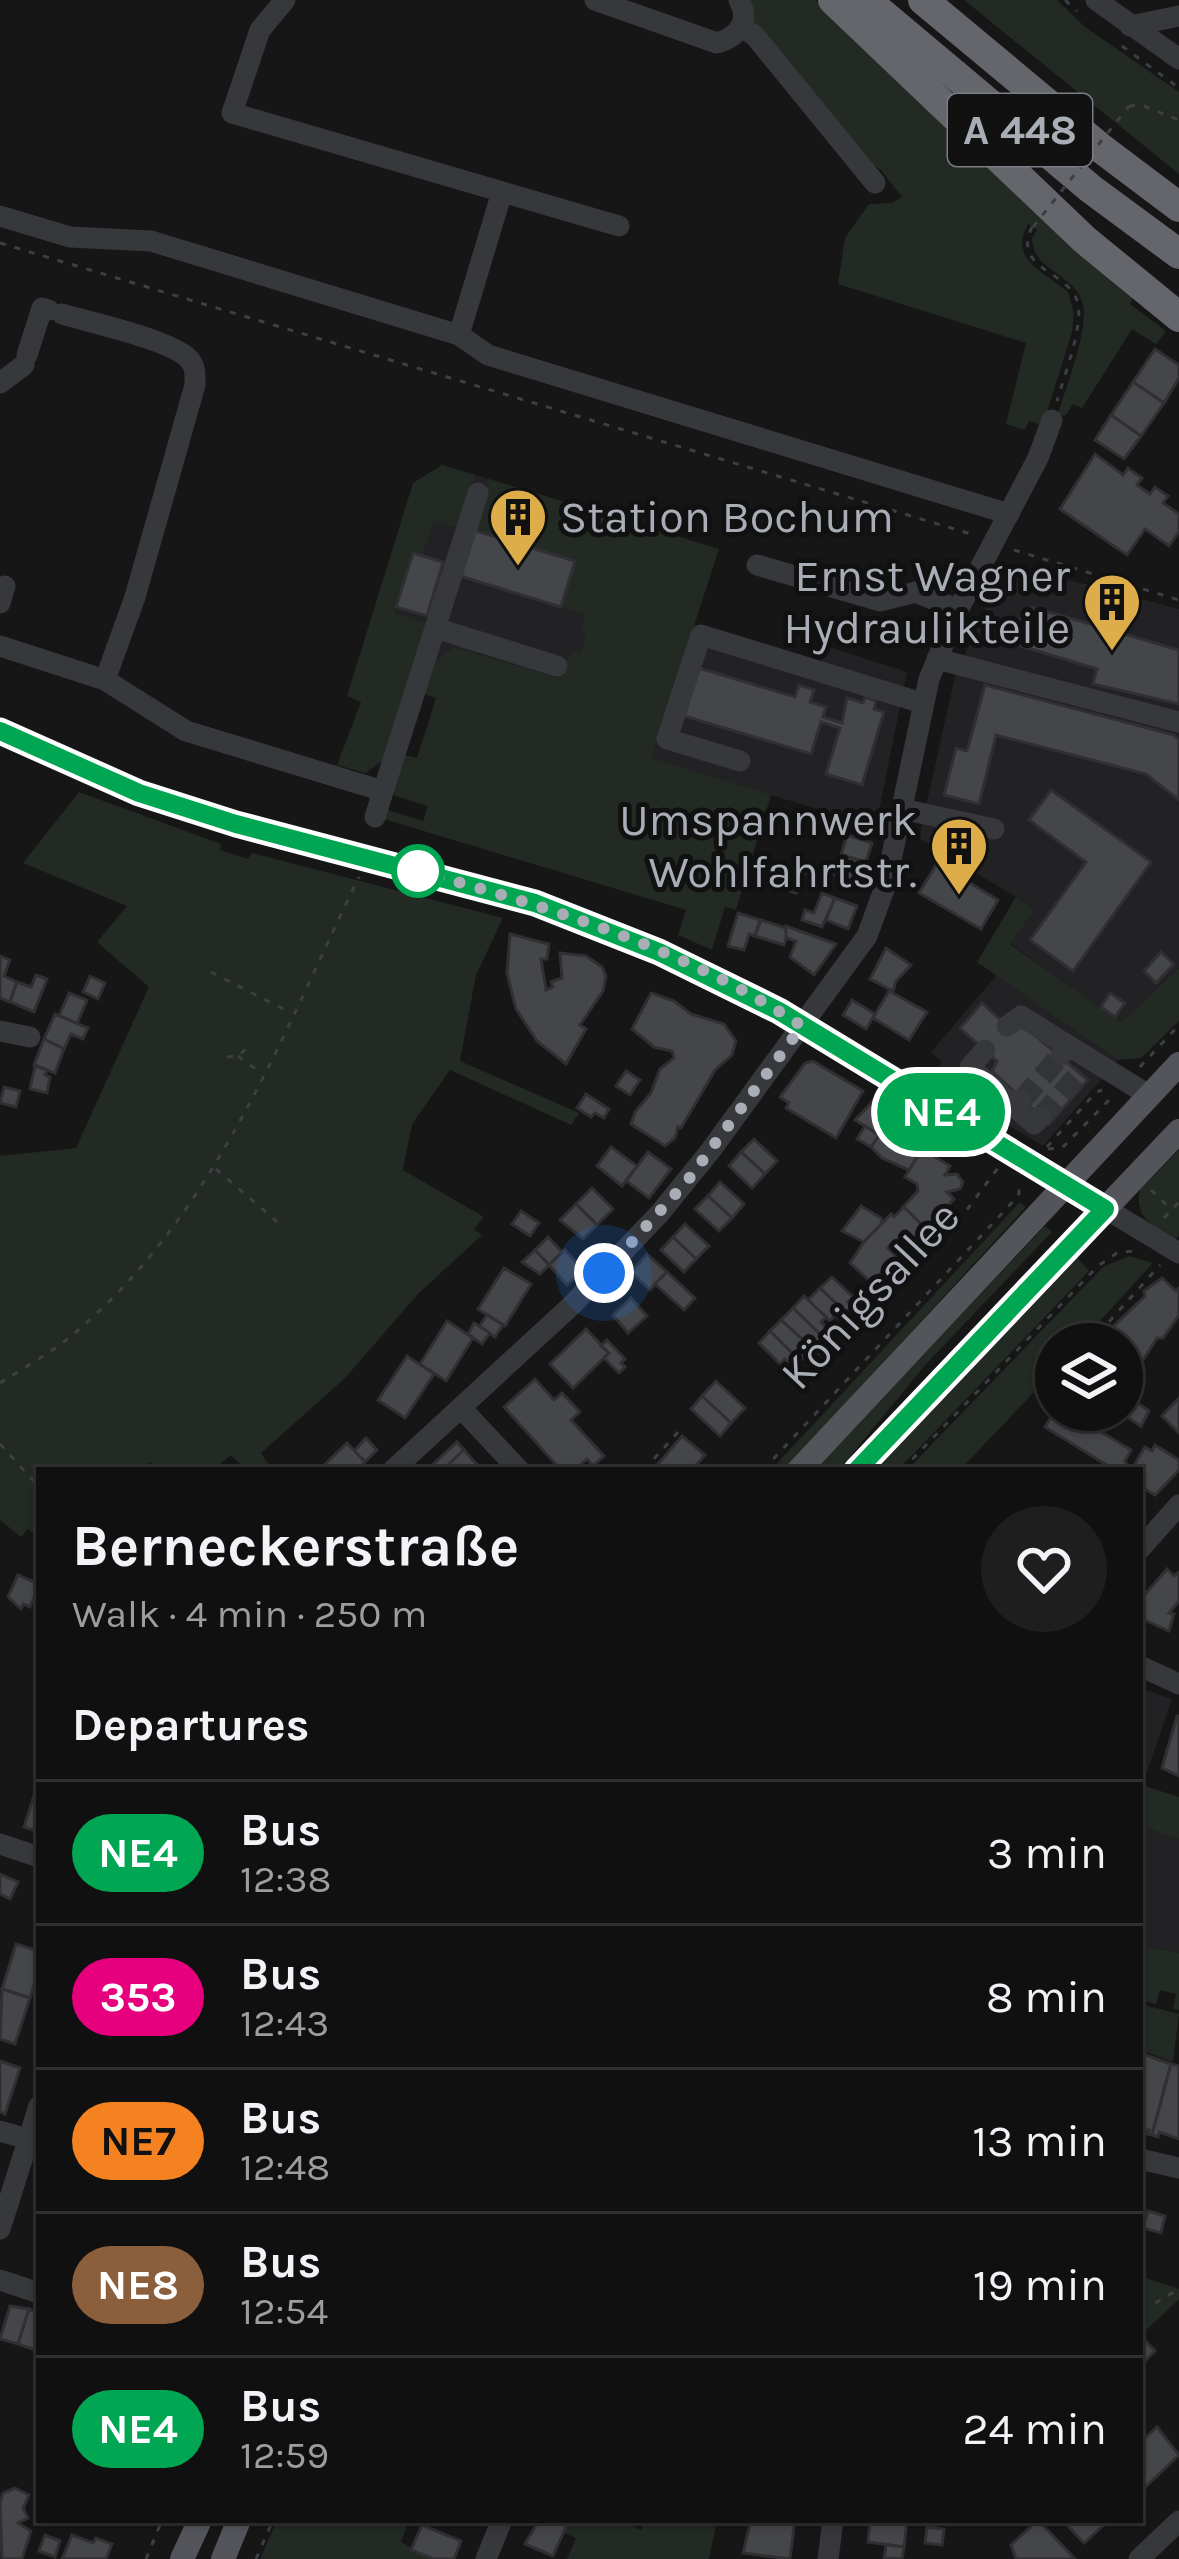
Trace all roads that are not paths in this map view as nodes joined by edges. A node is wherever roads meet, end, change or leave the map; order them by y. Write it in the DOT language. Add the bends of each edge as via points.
graph roads {
  1 [pos="285,0"];
  2 [pos="595,0"];
  3 [pos="739,0"];
  4 [pos="833,0"];
  5 [pos="866,0"];
  6 [pos="923,0"];
  7 [pos="1096,0"];
  8 [pos="1179,16"];
  9 [pos="1130,26"];
  10 [pos="742,27"];
  11 [pos="1179,59"];
  12 [pos="1102,149"];
  13 [pos="875,183"];
  14 [pos="502,191"];
  15 [pos="1179,191"];
  16 [pos="1179,207"];
  17 [pos="0,216"];
  18 [pos="619,226"];
  19 [pos="1179,254"];
  20 [pos="1179,317"];
  21 [pos="459,335"];
  22 [pos="0,383"];
  23 [pos="1052,421"];
  24 [pos="478,493"];
  25 [pos="1009,514"];
  26 [pos="757,565"];
  27 [pos="958,610"];
  28 [pos="435,628"];
  29 [pos="0,646"];
  30 [pos="937,659"];
  31 [pos="557,666"];
  32 [pos="105,680"];
  33 [pos="922,703"];
  34 [pos="1179,722"];
  35 [pos="0,731"];
  36 [pos="740,761"];
  37 [pos="383,791"];
  38 [pos="902,808"];
  39 [pos="994,830"];
  40 [pos="368,860"];
  41 [pos="802,1026"];
  42 [pos="1007,1026"];
  43 [pos="0,1031"];
  44 [pos="30,1037"];
  45 [pos="985,1050"];
  46 [pos="1179,1064"];
  47 [pos="1150,1096"];
  48 [pos="1016,1102"];
  49 [pos="1041,1117"];
  50 [pos="970,1129"];
  51 [pos="1179,1130"];
  52 [pos="1066,1185"];
  53 [pos="1105,1209"];
  54 [pos="1176,1252"];
  55 [pos="461,1408"];
  56 [pos="396,1467"];
  57 [pos="516,1467"];
  58 [pos="802,1467"];
  59 [pos="859,1467"];
  60 [pos="1179,1505"];
  61 [pos="1143,1546"];
  62 [pos="1143,1667"];
  63 [pos="1179,1684"];
  64 [pos="0,1844"];
  65 [pos="36,1856"];
  66 [pos="36,2115"];
  67 [pos="0,2131"];
  68 [pos="28,2139"];
  69 [pos="1143,2159"];
  70 [pos="1179,2168"];
  71 [pos="0,2229"];
  72 [pos="0,2280"];
  73 [pos="36,2292"];
  74 [pos="1179,2521"];
  75 [pos="199,2523"];
  76 [pos="238,2523"];
  77 [pos="501,2523"];
  78 [pos="833,2523"];
  79 [pos="182,2559"];
  80 [pos="223,2559"];
  81 [pos="486,2559"];
  82 [pos="828,2559"];
  83 [pos="1138,2559"];
  1 -- 14 [label="street" via="260,30 232,113"];
  2 -- 10 [label="street" via="717,43"];
  3 -- 10 [label="street"];
  4 -- 20 [label="highway" via="1084,240"];
  5 -- 19 [label="highway, A 448"];
  6 -- 12 [label="highway, A 448"];
  7 -- 9 [label="street"];
  8 -- 9 [label="street"];
  9 -- 11 [label="street"];
  10 -- 13 [label="street"];
  12 -- 15 [label="highway"];
  12 -- 16 [label="highway, A 448"];
  14 -- 18 [label="street"];
  14 -- 21 [label="street"];
  17 -- 21 [label="street" via="70,237 151,241"];
  21 -- 25 [label="street" via="488,355"];
  22 -- 32 [label="street" via="26,360 42,308 170,347 194,367"];
  23 -- 25 [label="street"];
  24 -- 28 [label="street"];
  25 -- 27 [label="street"];
  26 -- 27 [label="street" via="880,602 916,592"];
  27 -- 30 [label="street"];
  28 -- 31 [label="street"];
  28 -- 37 [label="street"];
  29 -- 32 [label="street"];
  30 -- 33 [label="street"];
  30 -- 34 [label="street"];
  32 -- 37 [label="street" via="186,731"];
  33 -- 36 [label="street" via="701,635 667,740"];
  33 -- 38 [label="street"];
  35 -- 40 [label="street" via="139,793"];
  37 -- 40 [label="street"];
  38 -- 39 [label="street"];
  38 -- 41 [label="street" via="867,936"];
  40 -- 41 [label="street" via="575,916 701,970"];
  41 -- 50 [label="street"];
  41 -- 55 [label="street" via="660,1213"];
  42 -- 47 [label="street" via="1021,1016 1086,1066"];
  43 -- 44 [label="street"];
  45 -- 48 [label="street" via="970,1067"];
  46 -- 47 [label="main road, Königsallee"];
  47 -- 52 [label="main road, Königsallee"];
  48 -- 49 [label="street" via="1034,1124"];
  48 -- 50 [label="street" via="979,1112"];
  50 -- 52 [label="street" via="1038,1158"];
  51 -- 53 [label="main road"];
  52 -- 53 [label="street"];
  52 -- 58 [label="main road, Königsallee"];
  53 -- 54 [label="street"];
  53 -- 59 [label="main road"];
  55 -- 56 [label="street"];
  55 -- 57 [label="street"];
  60 -- 61 [label="street"];
  62 -- 63 [label="street"];
  64 -- 65 [label="street"];
  66 -- 68 [label="street"];
  67 -- 68 [label="street"];
  68 -- 71 [label="street"];
  69 -- 70 [label="street"];
  72 -- 73 [label="street"];
  74 -- 83 [label="street"];
  75 -- 79 [label="main road"];
  76 -- 80 [label="main road"];
  77 -- 81 [label="street"];
  78 -- 82 [label="street"];
}
